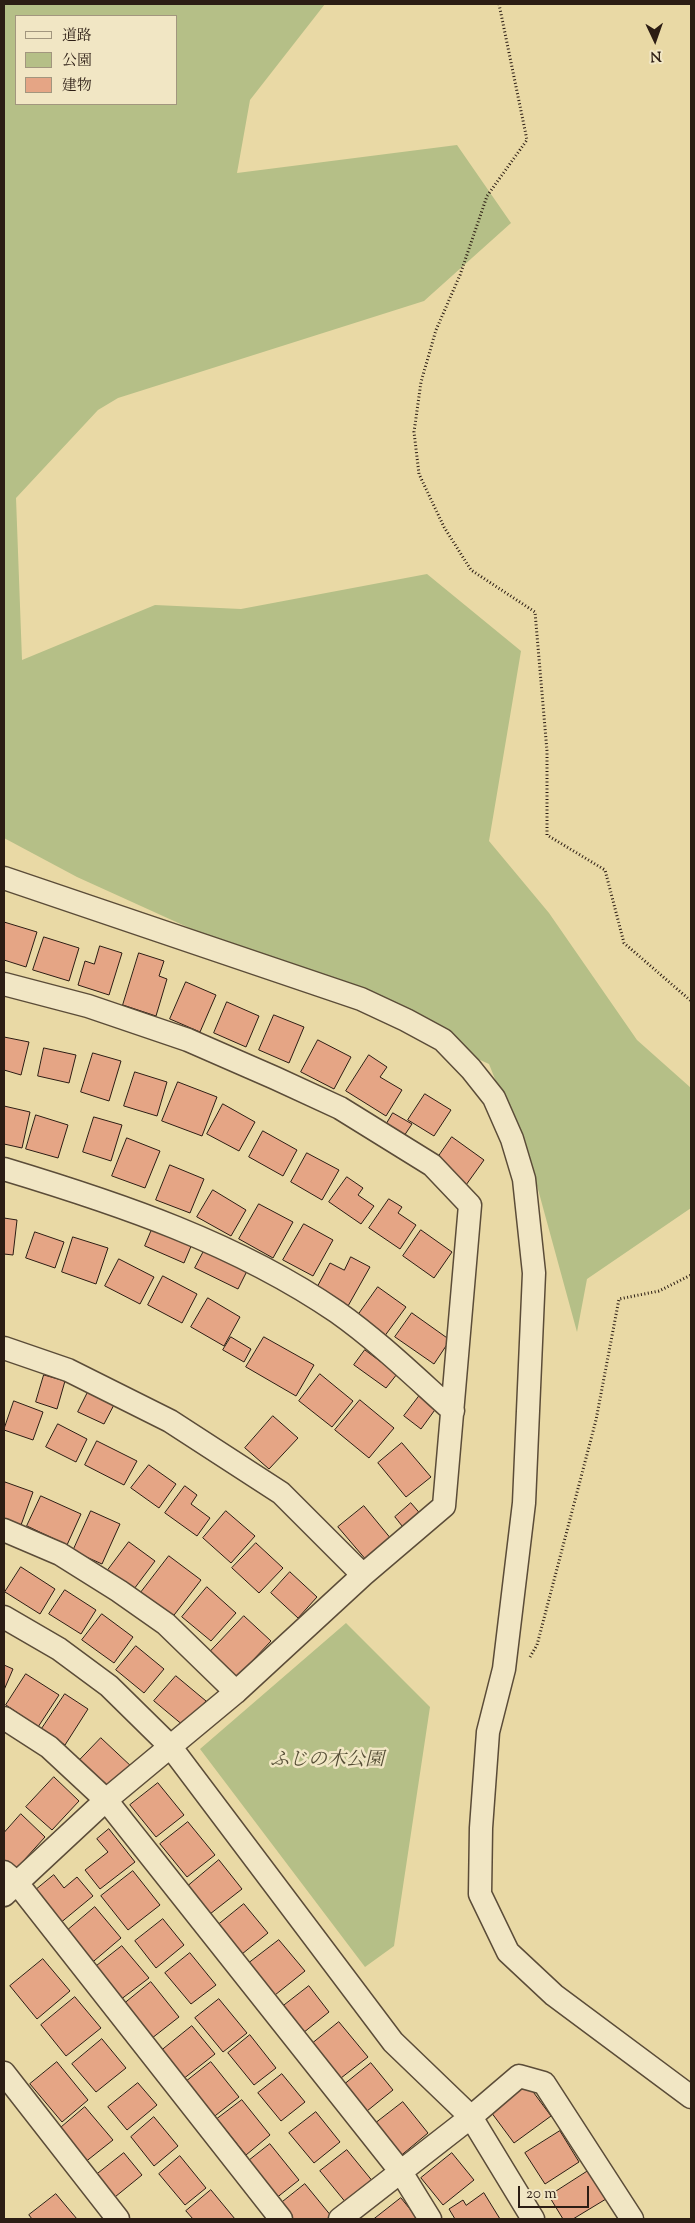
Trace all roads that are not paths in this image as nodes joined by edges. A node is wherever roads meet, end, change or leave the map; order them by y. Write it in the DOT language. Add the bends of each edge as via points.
graph roads {
  1 [pos="4,878"];
  2 [pos="4,984"];
  3 [pos="4,1169"];
  4 [pos="4,1348"];
  5 [pos="453,1411"];
  6 [pos="4,1530"];
  7 [pos="363,1574"];
  8 [pos="4,1617"];
  9 [pos="236,1692"];
  10 [pos="4,1718"];
  11 [pos="170,1746"];
  12 [pos="106,1800"];
  13 [pos="8,1883"];
  14 [pos="4,2073"];
  15 [pos="691,2097"];
  16 [pos="471,2117"];
  17 [pos="400,2172"];
  18 [pos="118,2219"];
  19 [pos="281,2219"];
  20 [pos="340,2219"];
  21 [pos="430,2219"];
  22 [pos="533,2219"];
  23 [pos="632,2219"];
  1 -- 15 [label="street" via="361,999 443,1040 494,1098 524,1178 534,1273 524,1502 504,1669 488,1732 480,1894 508,1952 554,1995"];
  2 -- 5 [label="street" via="88,1006 188,1040 340,1108 432,1165 470,1205"];
  3 -- 5 [label="street" via="153,1217 292,1284 345,1318"];
  4 -- 7 [label="street" via="68,1370 170,1421 281,1494"];
  5 -- 7 [label="street" via="444,1506"];
  6 -- 9 [label="street" via="60,1554 119,1591 166,1624"];
  7 -- 9 [label="street"];
  8 -- 11 [label="street" via="59,1649 109,1686"];
  9 -- 11 [label="street"];
  10 -- 12 [label="street" via="49,1748"];
  11 -- 12 [label="street"];
  11 -- 16 [label="street" via="393,2042"];
  12 -- 13 [label="street"];
  12 -- 17 [label="street"];
  13 -- 19 [label="street"];
  14 -- 18 [label="street"];
  16 -- 17 [label="street"];
  16 -- 22 [label="street"];
  16 -- 23 [label="street" via="519,2076 544,2083"];
  17 -- 20 [label="street"];
  17 -- 21 [label="street"];
}
